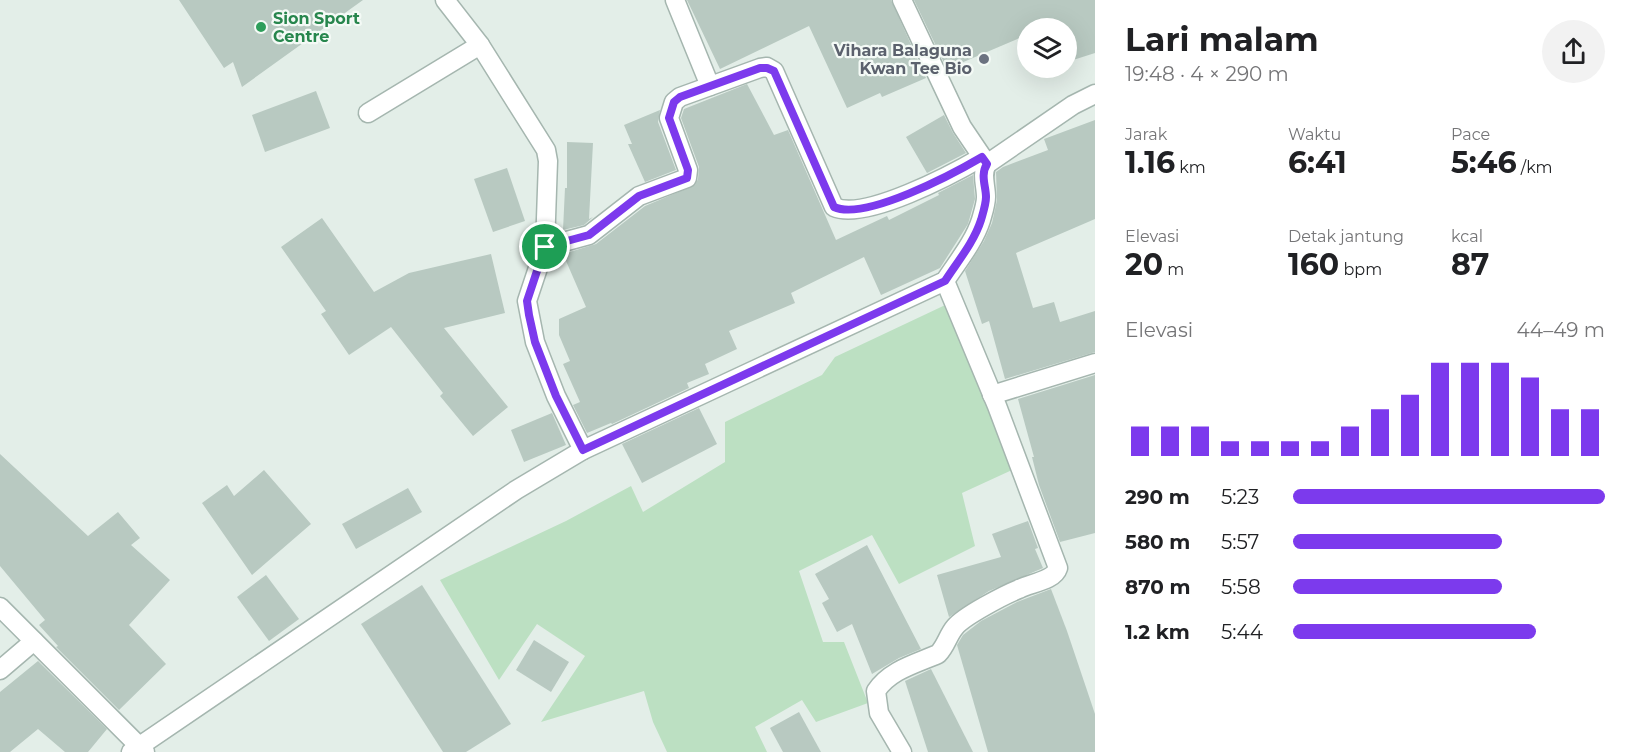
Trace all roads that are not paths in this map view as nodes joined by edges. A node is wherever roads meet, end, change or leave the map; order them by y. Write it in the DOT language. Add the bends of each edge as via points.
graph roads {
  1 [pos="445,0"];
  2 [pos="675,0"];
  3 [pos="902,0"];
  4 [pos="480,45"];
  5 [pos="710,86"];
  6 [pos="1095,94"];
  7 [pos="368,113"];
  8 [pos="984,161"];
  9 [pos="545,247"];
  10 [pos="945,281"];
  11 [pos="1095,363"];
  12 [pos="992,395"];
  13 [pos="583,450"];
  14 [pos="0,607"];
  15 [pos="34,640"];
  16 [pos="0,670"];
  17 [pos="138,750"];
  18 [pos="902,752"];
  1 -- 4 [label="street"];
  2 -- 5 [label="street"];
  3 -- 8 [label="street" via="962,127"];
  4 -- 7 [label="street"];
  4 -- 9 [label="street" via="546,150"];
  5 -- 8 [label="street" via="760,68 774,71 834,207 842,211 896,198"];
  5 -- 9 [label="street" via="680,97 671,109 669,118 688,170 687,178 639,196 589,235"];
  6 -- 8 [label="street"];
  8 -- 10 [label="street" via="986,197 981,221"];
  9 -- 13 [label="street" via="527,301 529,315 556,396"];
  10 -- 12 [label="street"];
  10 -- 13 [label="street"];
  11 -- 12 [label="street"];
  12 -- 18 [label="street" via="1057,562 1057,572 963,619 938,654 882,682 876,691 879,713"];
  13 -- 17 [label="street" via="508,496"];
  14 -- 15 [label="street"];
  15 -- 16 [label="street"];
  15 -- 17 [label="street"];
}
